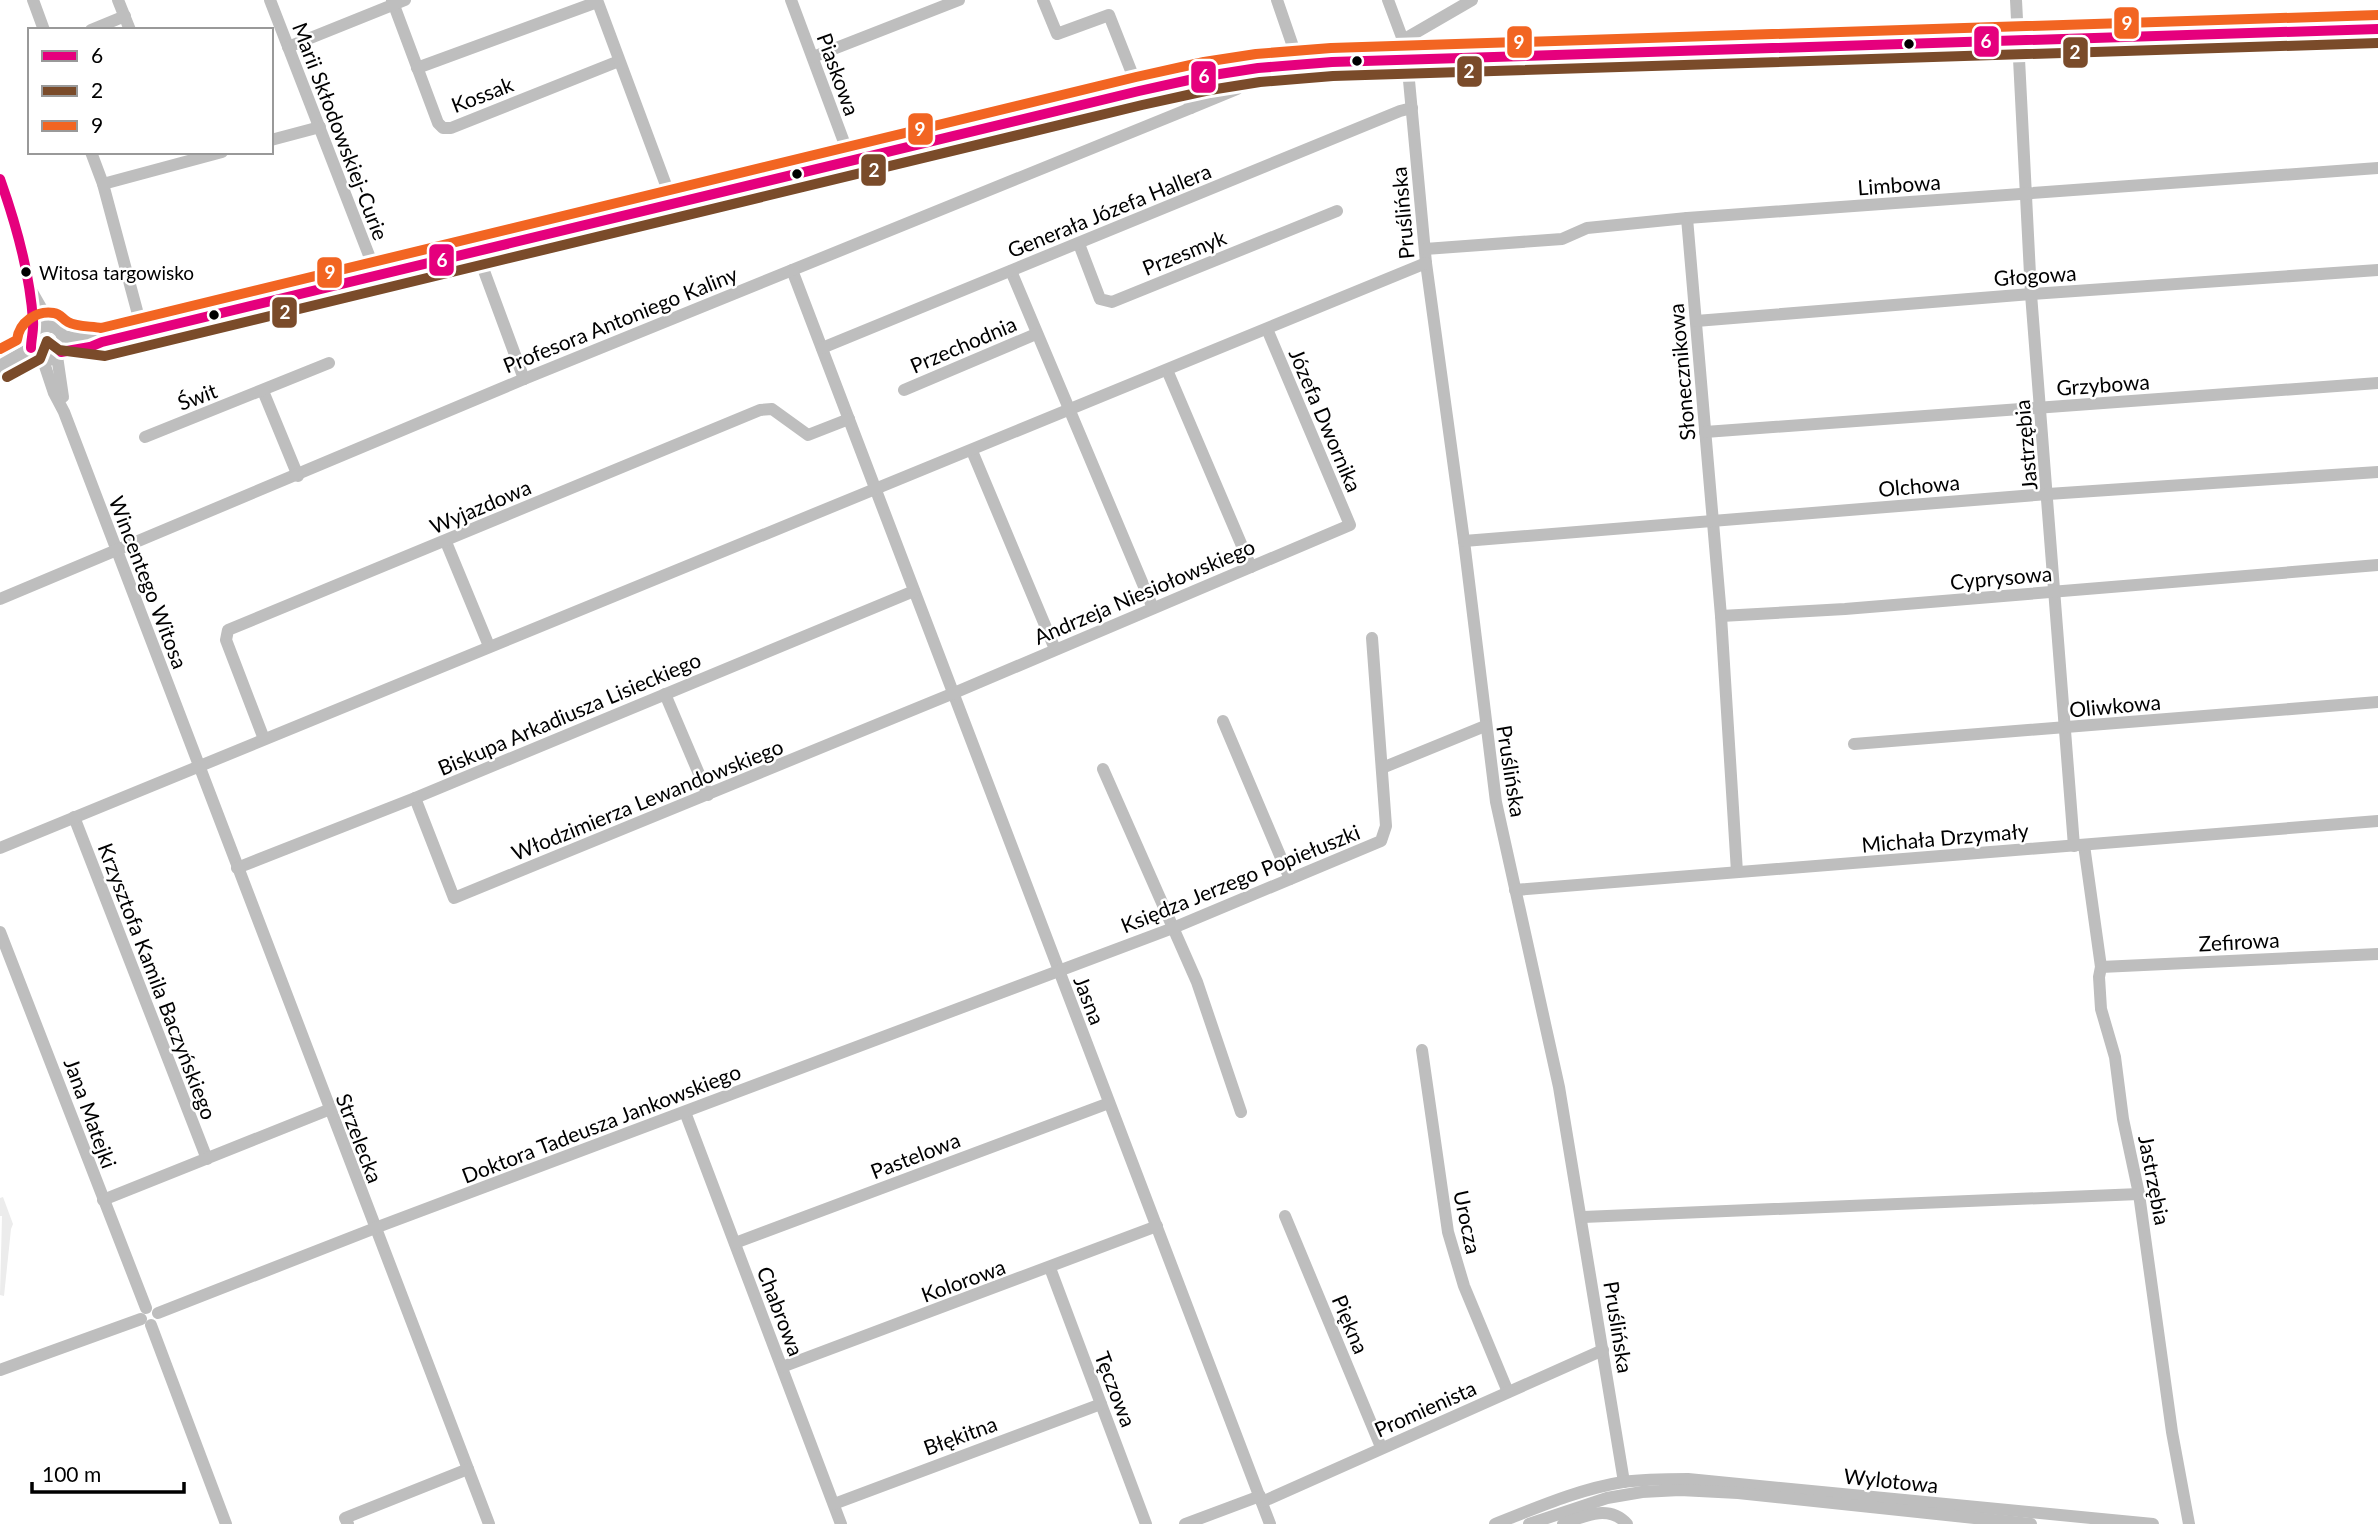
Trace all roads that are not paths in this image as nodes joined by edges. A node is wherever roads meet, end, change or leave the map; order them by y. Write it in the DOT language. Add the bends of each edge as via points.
graph roads {
  1 [pos="33,0"];
  2 [pos="118,0"];
  3 [pos="270,0"];
  4 [pos="791,0"];
  5 [pos="959,0"];
  6 [pos="1043,0"];
  7 [pos="1277,0"];
  8 [pos="1388,0"];
  9 [pos="1472,0"];
  10 [pos="2016,0"];
  11 [pos="597,1"];
  12 [pos="397,2"];
  13 [pos="125,16"];
  14 [pos="43,28"];
  15 [pos="96,28"];
  16 [pos="129,28"];
  17 [pos="2378,29"];
  18 [pos="1403,40"];
  19 [pos="2017,40"];
  20 [pos="288,47"];
  21 [pos="813,57"];
  22 [pos="1407,59"];
  23 [pos="620,61"];
  24 [pos="1299,64"];
  25 [pos="417,68"];
  26 [pos="1245,70"];
  27 [pos="1183,81"];
  28 [pos="1139,91"];
  29 [pos="1191,108"];
  30 [pos="1412,108"];
  31 [pos="320,127"];
  32 [pos="273,139"];
  33 [pos="92,154"];
  34 [pos="215,154"];
  35 [pos="851,161"];
  36 [pos="2378,168"];
  37 [pos="0,179"];
  38 [pos="103,184"];
  39 [pos="2025,195"];
  40 [pos="673,204"];
  41 [pos="1337,211"];
  42 [pos="1687,218"];
  43 [pos="1079,244"];
  44 [pos="1425,249"];
  45 [pos="477,252"];
  46 [pos="1426,263"];
  47 [pos="792,270"];
  48 [pos="2378,270"];
  49 [pos="1011,271"];
  50 [pos="377,276"];
  51 [pos="29,285"];
  52 [pos="2031,294"];
  53 [pos="1696,321"];
  54 [pos="52,327"];
  55 [pos="1267,329"];
  56 [pos="33,333"];
  57 [pos="143,333"];
  58 [pos="1036,334"];
  59 [pos="62,336"];
  60 [pos="102,342"];
  61 [pos="822,348"];
  62 [pos="59,354"];
  63 [pos="38,355"];
  64 [pos="329,363"];
  65 [pos="0,367"];
  66 [pos="1167,370"];
  67 [pos="524,379"];
  68 [pos="2378,383"];
  69 [pos="904,390"];
  70 [pos="263,391"];
  71 [pos="2041,408"];
  72 [pos="1069,411"];
  73 [pos="64,412"];
  74 [pos="849,419"];
  75 [pos="1705,432"];
  76 [pos="145,437"];
  77 [pos="971,451"];
  78 [pos="2378,472"];
  79 [pos="298,476"];
  80 [pos="876,488"];
  81 [pos="2049,494"];
  82 [pos="1713,522"];
  83 [pos="1350,525"];
  84 [pos="1464,541"];
  85 [pos="446,542"];
  86 [pos="118,551"];
  87 [pos="2378,565"];
  88 [pos="1251,566"];
  89 [pos="914,591"];
  90 [pos="2053,592"];
  91 [pos="0,599"];
  92 [pos="1153,608"];
  93 [pos="1721,616"];
  94 [pos="1372,638"];
  95 [pos="489,646"];
  96 [pos="1055,649"];
  97 [pos="954,693"];
  98 [pos="665,694"];
  99 [pos="2378,702"];
  100 [pos="1223,722"];
  101 [pos="1485,726"];
  102 [pos="2065,728"];
  103 [pos="264,739"];
  104 [pos="1854,744"];
  105 [pos="198,766"];
  106 [pos="1382,768"];
  107 [pos="1103,769"];
  108 [pos="708,795"];
  109 [pos="415,798"];
  110 [pos="74,817"];
  111 [pos="2378,821"];
  112 [pos="2079,845"];
  113 [pos="0,848"];
  114 [pos="237,868"];
  115 [pos="1737,872"];
  116 [pos="1290,879"];
  117 [pos="1515,890"];
  118 [pos="1173,928"];
  119 [pos="0,932"];
  120 [pos="2378,954"];
  121 [pos="2101,967"];
  122 [pos="1058,971"];
  123 [pos="1422,1050"];
  124 [pos="1109,1103"];
  125 [pos="328,1110"];
  126 [pos="685,1112"];
  127 [pos="1241,1112"];
  128 [pos="206,1159"];
  129 [pos="2139,1195"];
  130 [pos="103,1200"];
  131 [pos="1284,1216"];
  132 [pos="1583,1217"];
  133 [pos="1157,1226"];
  134 [pos="375,1228"];
  135 [pos="735,1243"];
  136 [pos="1050,1268"];
  137 [pos="149,1316"];
  138 [pos="1603,1350"];
  139 [pos="782,1367"];
  140 [pos="0,1370"];
  141 [pos="1507,1392"];
  142 [pos="1101,1404"];
  143 [pos="1381,1447"];
  144 [pos="468,1469"];
  145 [pos="1624,1482"];
  146 [pos="1261,1499"];
  147 [pos="834,1504"];
  148 [pos="1624,1521"];
  149 [pos="226,1524"];
  150 [pos="348,1524"];
  151 [pos="489,1524"];
  152 [pos="841,1524"];
  153 [pos="1146,1524"];
  154 [pos="1185,1524"];
  155 [pos="1270,1524"];
  156 [pos="1495,1524"];
  157 [pos="1529,1524"];
  158 [pos="1563,1524"];
  159 [pos="2031,1524"];
  160 [pos="2153,1524"];
  161 [pos="2189,1524"];
  1 -- 14 [label="street"];
  2 -- 13 [label="street"];
  3 -- 20 [label="street, Marii Skłodowskiej-Curie"];
  4 -- 21 [label="street, Piaskowa"];
  5 -- 21 [label="street"];
  6 -- 28 [label="street" via="1056,34 1109,15"];
  7 -- 24 [label="street"];
  8 -- 18 [label="street, Pruślińska"];
  9 -- 18 [label="street"];
  10 -- 19 [label="street, Jastrzębia"];
  11 -- 23 [label="street"];
  11 -- 25 [label="street"];
  12 -- 20 [label="street"];
  12 -- 25 [label="street, Kossak"];
  13 -- 15 [label="street"];
  13 -- 16 [label="street"];
  17 -- 19 [label="street"];
  18 -- 22 [label="street, Pruślińska"];
  19 -- 22 [label="street"];
  19 -- 39 [label="street, Jastrzębia"];
  20 -- 31 [label="street, Marii Skłodowskiej-Curie"];
  21 -- 35 [label="street, Piaskowa"];
  22 -- 24 [label="street"];
  22 -- 30 [label="street, Pruślińska"];
  23 -- 25 [label="street, Kossak" via="451,128 438,123"];
  23 -- 40 [label="street"];
  24 -- 26 [label="street"];
  26 -- 27 [label="street"];
  26 -- 29 [label="street, Profesora Antoniego Kaliny" via="1237,89"];
  27 -- 28 [label="street"];
  27 -- 29 [label="street"];
  28 -- 35 [label="street"];
  29 -- 47 [label="street, Profesora Antoniego Kaliny"];
  30 -- 43 [label="street, Generała Józefa Hallera"];
  30 -- 44 [label="street, Pruślińska"];
  31 -- 32 [label="street"];
  31 -- 50 [label="street, Marii Skłodowskiej-Curie"];
  33 -- 38 [label="street"];
  34 -- 38 [label="street"];
  35 -- 40 [label="street"];
  36 -- 39 [label="street, Limbowa"];
  37 -- 51 [label="street"];
  38 -- 57 [label="street"];
  39 -- 42 [label="street, Limbowa"];
  39 -- 52 [label="street, Jastrzębia"];
  40 -- 45 [label="street"];
  41 -- 43 [label="street, Przesmyk" via="1112,302 1100,299"];
  42 -- 44 [label="street, Limbowa" via="1587,228 1562,239"];
  42 -- 53 [label="street, Słonecznikowa"];
  43 -- 49 [label="street, Generała Józefa Hallera"];
  44 -- 46 [label="street, Pruślińska"];
  45 -- 50 [label="street"];
  45 -- 67 [label="street"];
  46 -- 55 [label="street"];
  46 -- 84 [label="street, Pruślińska"];
  47 -- 61 [label="street, Jasna"];
  47 -- 67 [label="street, Profesora Antoniego Kaliny"];
  48 -- 52 [label="street, Głogowa"];
  49 -- 58 [label="street"];
  49 -- 61 [label="street, Generała Józefa Hallera"];
  50 -- 57 [label="street"];
  51 -- 54 [label="street"];
  51 -- 56 [label="street"];
  52 -- 53 [label="street, Głogowa"];
  52 -- 71 [label="street, Jastrzębia"];
  53 -- 75 [label="street, Słonecznikowa"];
  54 -- 56 [label="street"];
  54 -- 59 [label="street"];
  55 -- 66 [label="street"];
  55 -- 83 [label="street, Józefa Dwornika"];
  56 -- 63 [label="street"];
  57 -- 60 [label="street"];
  58 -- 69 [label="street, Przechodnia"];
  58 -- 72 [label="street"];
  59 -- 60 [label="street"];
  59 -- 62 [label="street"];
  60 -- 62 [label="street"];
  61 -- 74 [label="street, Jasna"];
  62 -- 63 [label="street"];
  62 -- 73 [label="street, Wincentego Witosa"];
  63 -- 65 [label="street" via="14,367"];
  63 -- 73 [label="street, Wincentego Witosa"];
  64 -- 70 [label="street, Świt"];
  66 -- 72 [label="street"];
  66 -- 88 [label="street"];
  67 -- 79 [label="street, Profesora Antoniego Kaliny"];
  68 -- 71 [label="street, Grzybowa"];
  70 -- 76 [label="street, Świt"];
  70 -- 79 [label="street"];
  71 -- 75 [label="street, Grzybowa"];
  71 -- 81 [label="street, Jastrzębia"];
  72 -- 77 [label="street"];
  72 -- 92 [label="street"];
  73 -- 86 [label="street, Wincentego Witosa"];
  74 -- 80 [label="street, Jasna"];
  74 -- 85 [label="street, Wyjazdowa" via="807,435 772,410 760,410"];
  75 -- 82 [label="street, Słonecznikowa"];
  77 -- 80 [label="street"];
  77 -- 96 [label="street"];
  78 -- 81 [label="street, Olchowa"];
  79 -- 86 [label="street, Profesora Antoniego Kaliny"];
  80 -- 89 [label="street, Jasna"];
  80 -- 95 [label="street"];
  81 -- 82 [label="street, Olchowa"];
  81 -- 90 [label="street, Jastrzębia"];
  82 -- 84 [label="street, Olchowa"];
  82 -- 93 [label="street"];
  83 -- 88 [label="street, Andrzeja Niesiołowskiego"];
  84 -- 101 [label="street, Pruślińska"];
  85 -- 95 [label="street"];
  85 -- 103 [label="street, Wyjazdowa" via="228,630 226,640"];
  86 -- 91 [label="street, Profesora Antoniego Kaliny"];
  86 -- 105 [label="street, Wincentego Witosa"];
  87 -- 90 [label="street, Cyprysowa"];
  88 -- 92 [label="street, Andrzeja Niesiołowskiego"];
  89 -- 97 [label="street, Jasna"];
  89 -- 98 [label="street, Biskupa Arkadiusza Lisieckiego"];
  90 -- 93 [label="street, Cyprysowa"];
  90 -- 102 [label="street, Jastrzębia"];
  92 -- 96 [label="street, Andrzeja Niesiołowskiego"];
  93 -- 115 [label="street"];
  94 -- 106 [label="street"];
  95 -- 103 [label="street"];
  96 -- 97 [label="street, Andrzeja Niesiołowskiego"];
  97 -- 108 [label="street, Włodzimierza Lewandowskiego"];
  97 -- 122 [label="street, Jasna"];
  98 -- 108 [label="street"];
  98 -- 109 [label="street, Biskupa Arkadiusza Lisieckiego"];
  99 -- 102 [label="street, Oliwkowa"];
  100 -- 116 [label="street"];
  101 -- 106 [label="street"];
  101 -- 117 [label="street, Pruślińska"];
  102 -- 104 [label="street, Oliwkowa"];
  102 -- 112 [label="street, Jastrzębia"];
  103 -- 105 [label="street"];
  105 -- 110 [label="street"];
  105 -- 114 [label="street, Strzelecka"];
  106 -- 116 [label="street, Księdza Jerzego Popiełuszki" via="1385,826 1381,841"];
  107 -- 118 [label="street"];
  108 -- 109 [label="street, Włodzimierza Lewandowskiego" via="454,898"];
  109 -- 114 [label="street, Biskupa Arkadiusza Lisieckiego"];
  110 -- 113 [label="street"];
  110 -- 128 [label="street, Krzysztofa Kamila Baczyńskiego"];
  111 -- 112 [label="street, Michała Drzymały"];
  112 -- 115 [label="street, Michała Drzymały"];
  112 -- 121 [label="street, Jastrzębia"];
  114 -- 125 [label="street, Strzelecka"];
  115 -- 117 [label="street, Michała Drzymały"];
  116 -- 118 [label="street, Księdza Jerzego Popiełuszki"];
  117 -- 132 [label="street, Pruślińska" via="1548,1027"];
  118 -- 122 [label="street, Księdza Jerzego Popiełuszki"];
  118 -- 127 [label="street" via="1208,1010"];
  119 -- 130 [label="street, Jana Matejki"];
  120 -- 121 [label="street, Zefirowa"];
  121 -- 129 [label="street, Jastrzębia" via="2101,1009 2115,1057"];
  122 -- 124 [label="street, Jasna"];
  122 -- 126 [label="street, Doktora Tadeusza Jankowskiego"];
  123 -- 141 [label="street, Urocza" via="1450,1242"];
  124 -- 133 [label="street, Jasna"];
  124 -- 135 [label="street, Pastelowa"];
  125 -- 128 [label="street"];
  125 -- 134 [label="street, Strzelecka"];
  126 -- 134 [label="street, Doktora Tadeusza Jankowskiego"];
  126 -- 135 [label="street, Chabrowa"];
  128 -- 130 [label="street"];
  129 -- 132 [label="street"];
  129 -- 161 [label="street, Jastrzębia"];
  130 -- 137 [label="street, Jana Matejki"];
  131 -- 143 [label="street, Piękna"];
  132 -- 138 [label="street, Pruślińska"];
  133 -- 136 [label="street, Kolorowa"];
  133 -- 146 [label="street, Jasna"];
  134 -- 137 [label="street, Doktora Tadeusza Jankowskiego"];
  134 -- 144 [label="street, Strzelecka"];
  135 -- 139 [label="street, Chabrowa"];
  136 -- 139 [label="street, Kolorowa"];
  136 -- 142 [label="street, Tęczowa"];
  137 -- 140 [label="street, Doktora Tadeusza Jankowskiego"];
  137 -- 149 [label="street, Jana Matejki"];
  138 -- 141 [label="street, Promienista"];
  138 -- 145 [label="street, Pruślińska"];
  139 -- 147 [label="street, Chabrowa"];
  141 -- 143 [label="street, Promienista"];
  142 -- 147 [label="street, Błękitna"];
  142 -- 153 [label="street, Tęczowa"];
  143 -- 146 [label="street, Promienista"];
  144 -- 150 [label="street" via="345,1518"];
  144 -- 151 [label="street, Strzelecka"];
  145 -- 156 [label="street, Wylotowa" via="1553,1501"];
  145 -- 160 [label="street, Wylotowa" via="1715,1480"];
  146 -- 154 [label="street, Promienista"];
  146 -- 155 [label="street, Jasna"];
  147 -- 152 [label="street, Chabrowa"];
  148 -- 158 [label="street" via="1604,1513"];
  157 -- 159 [label="street, Wylotowa" via="1618,1496 1664,1490 1711,1490"];
}
